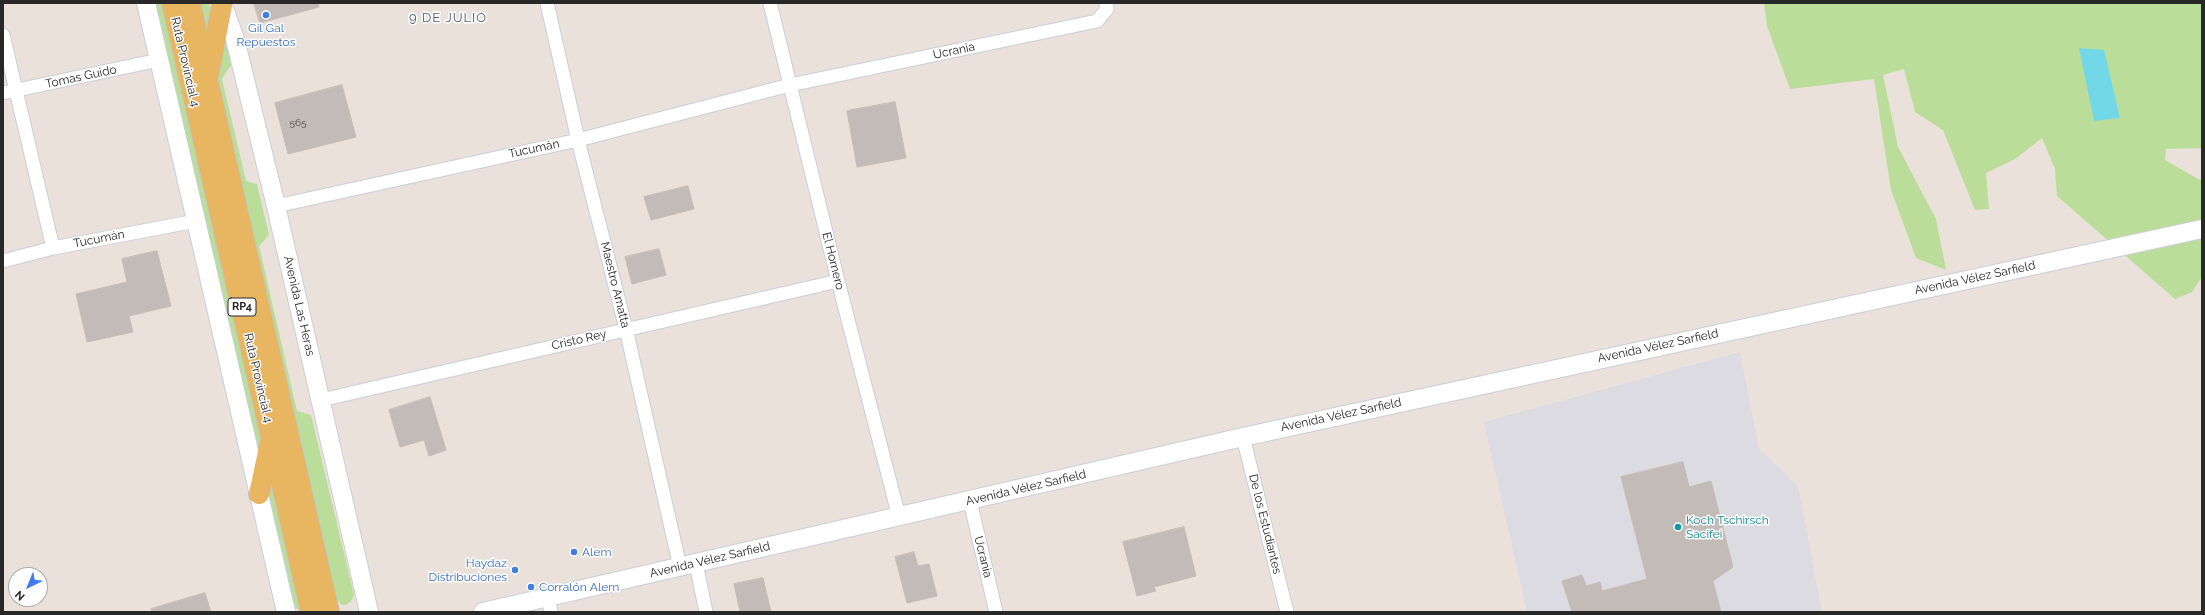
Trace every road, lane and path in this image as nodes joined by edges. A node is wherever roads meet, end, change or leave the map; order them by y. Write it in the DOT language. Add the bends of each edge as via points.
graph roads {
  1 [pos="146,3"];
  2 [pos="172,3"];
  3 [pos="190,3"];
  4 [pos="547,3"];
  5 [pos="770,3"];
  6 [pos="1106,3"];
  7 [pos="222,4"];
  8 [pos="3,35"];
  9 [pos="159,60"];
  10 [pos="208,80"];
  11 [pos="790,85"];
  12 [pos="9,92"];
  13 [pos="578,140"];
  14 [pos="276,206"];
  15 [pos="196,221"];
  16 [pos="2202,229"];
  17 [pos="53,248"];
  18 [pos="3,261"];
  19 [pos="838,281"];
  20 [pos="626,329"];
  21 [pos="321,400"];
  22 [pos="272,437"];
  23 [pos="1242,437"];
  24 [pos="259,494"];
  25 [pos="970,501"];
  26 [pos="899,517"];
  27 [pos="688,566"];
  28 [pos="549,605"];
  29 [pos="286,612"];
  30 [pos="312,612"];
  31 [pos="329,612"];
  32 [pos="369,612"];
  33 [pos="483,612"];
  34 [pos="706,612"];
  35 [pos="996,612"];
  36 [pos="1287,612"];
  1 -- 9 [label="main road"];
  2 -- 22 [label="main road, Ruta Provincial 4 / RP4"];
  3 -- 10 [label="main road, Ruta Provincial 4 / RP4"];
  4 -- 13 [label="street, Maestro Amatta"];
  5 -- 11 [label="street, El Hornero"];
  6 -- 11 [label="street, Ucrania" via="1107,9 1097,21"];
  7 -- 10 [label="main road"];
  7 -- 14 [label="main road, Avenida Las Heras" via="235,39"];
  8 -- 12 [label="street"];
  9 -- 12 [label="street, Tomas Guido"];
  9 -- 15 [label="main road"];
  10 -- 31 [label="main road, Ruta Provincial 4 / RP4"];
  11 -- 13 [label="street, Tucumán"];
  11 -- 19 [label="street, El Hornero"];
  12 -- 17 [label="street"];
  13 -- 14 [label="street, Tucumán"];
  13 -- 20 [label="street, Maestro Amatta"];
  14 -- 21 [label="main road, Avenida Las Heras"];
  15 -- 17 [label="street, Tucumán"];
  15 -- 24 [label="main road"];
  16 -- 23 [label="main road, Avenida Vélez Sarfield"];
  17 -- 18 [label="street, Tucumán"];
  19 -- 20 [label="street, Cristo Rey"];
  19 -- 26 [label="street, El Hornero"];
  20 -- 21 [label="street, Cristo Rey"];
  20 -- 27 [label="street, Maestro Amatta"];
  21 -- 32 [label="main road, Avenida Las Heras"];
  22 -- 24 [label="main road"];
  22 -- 30 [label="main road, Ruta Provincial 4 / RP4"];
  23 -- 25 [label="main road, Avenida Vélez Sarfield"];
  23 -- 36 [label="street, De los Estudiantes"];
  24 -- 29 [label="main road"];
  25 -- 26 [label="main road, Avenida Vélez Sarfield"];
  25 -- 35 [label="street, Ucrania"];
  26 -- 27 [label="main road, Avenida Vélez Sarfield"];
  27 -- 28 [label="main road, Avenida Vélez Sarfield"];
  27 -- 34 [label="street"];
  28 -- 33 [label="main road, Avenida Vélez Sarfield"];
}
